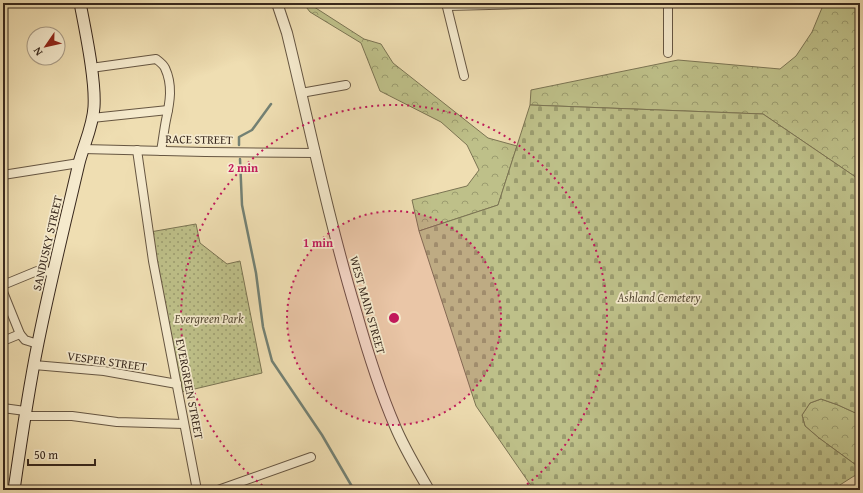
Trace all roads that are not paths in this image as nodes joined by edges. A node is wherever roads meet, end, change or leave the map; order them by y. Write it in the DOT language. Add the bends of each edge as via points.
graph roads {
  1 [pos="80,3"];
  2 [pos="278,3"];
  3 [pos="574,3"];
  4 [pos="668,3"];
  5 [pos="446,5"];
  6 [pos="668,53"];
  7 [pos="91,68"];
  8 [pos="464,76"];
  9 [pos="346,85"];
  10 [pos="301,93"];
  11 [pos="168,110"];
  12 [pos="92,118"];
  13 [pos="83,149"];
  14 [pos="137,150"];
  15 [pos="161,151"];
  16 [pos="316,153"];
  17 [pos="79,163"];
  18 [pos="3,175"];
  19 [pos="54,272"];
  20 [pos="3,285"];
  21 [pos="3,292"];
  22 [pos="20,334"];
  23 [pos="3,340"];
  24 [pos="38,344"];
  25 [pos="34,365"];
  26 [pos="177,384"];
  27 [pos="3,408"];
  28 [pos="25,413"];
  29 [pos="184,424"];
  30 [pos="311,457"];
  31 [pos="14,490"];
  32 [pos="197,490"];
  33 [pos="218,490"];
  34 [pos="429,490"];
  1 -- 7 [label="main road, SANDUSKY STREET"];
  2 -- 10 [label="street, WEST MAIN STREET"];
  3 -- 5 [label="street"];
  4 -- 6 [label="street"];
  5 -- 8 [label="street"];
  7 -- 11 [label="street" via="156,59 165,67 169,82"];
  7 -- 12 [label="main road, SANDUSKY STREET" via="94,96"];
  9 -- 10 [label="street"];
  10 -- 16 [label="street, WEST MAIN STREET"];
  11 -- 12 [label="street"];
  11 -- 15 [label="street"];
  12 -- 13 [label="main road, SANDUSKY STREET"];
  13 -- 14 [label="street, RACE STREET"];
  13 -- 17 [label="main road, SANDUSKY STREET"];
  14 -- 15 [label="street, RACE STREET"];
  14 -- 26 [label="street, EVERGREEN STREET" via="153,261"];
  15 -- 16 [label="street, RACE STREET"];
  16 -- 34 [label="street, WEST MAIN STREET" via="338,247 371,361 395,427"];
  17 -- 18 [label="street"];
  17 -- 19 [label="main road, SANDUSKY STREET"];
  19 -- 20 [label="street" via="37,271"];
  19 -- 24 [label="main road, SANDUSKY STREET"];
  21 -- 22 [label="street"];
  22 -- 23 [label="street"];
  22 -- 24 [label="street" via="25,340"];
  24 -- 25 [label="main road, SANDUSKY STREET"];
  25 -- 26 [label="street, VESPER STREET" via="104,371"];
  25 -- 28 [label="main road, SANDUSKY STREET"];
  26 -- 29 [label="street, EVERGREEN STREET"];
  27 -- 28 [label="street"];
  28 -- 29 [label="street" via="118,422"];
  28 -- 31 [label="main road, SANDUSKY STREET"];
  29 -- 32 [label="street, EVERGREEN STREET"];
  30 -- 33 [label="street"];
}
